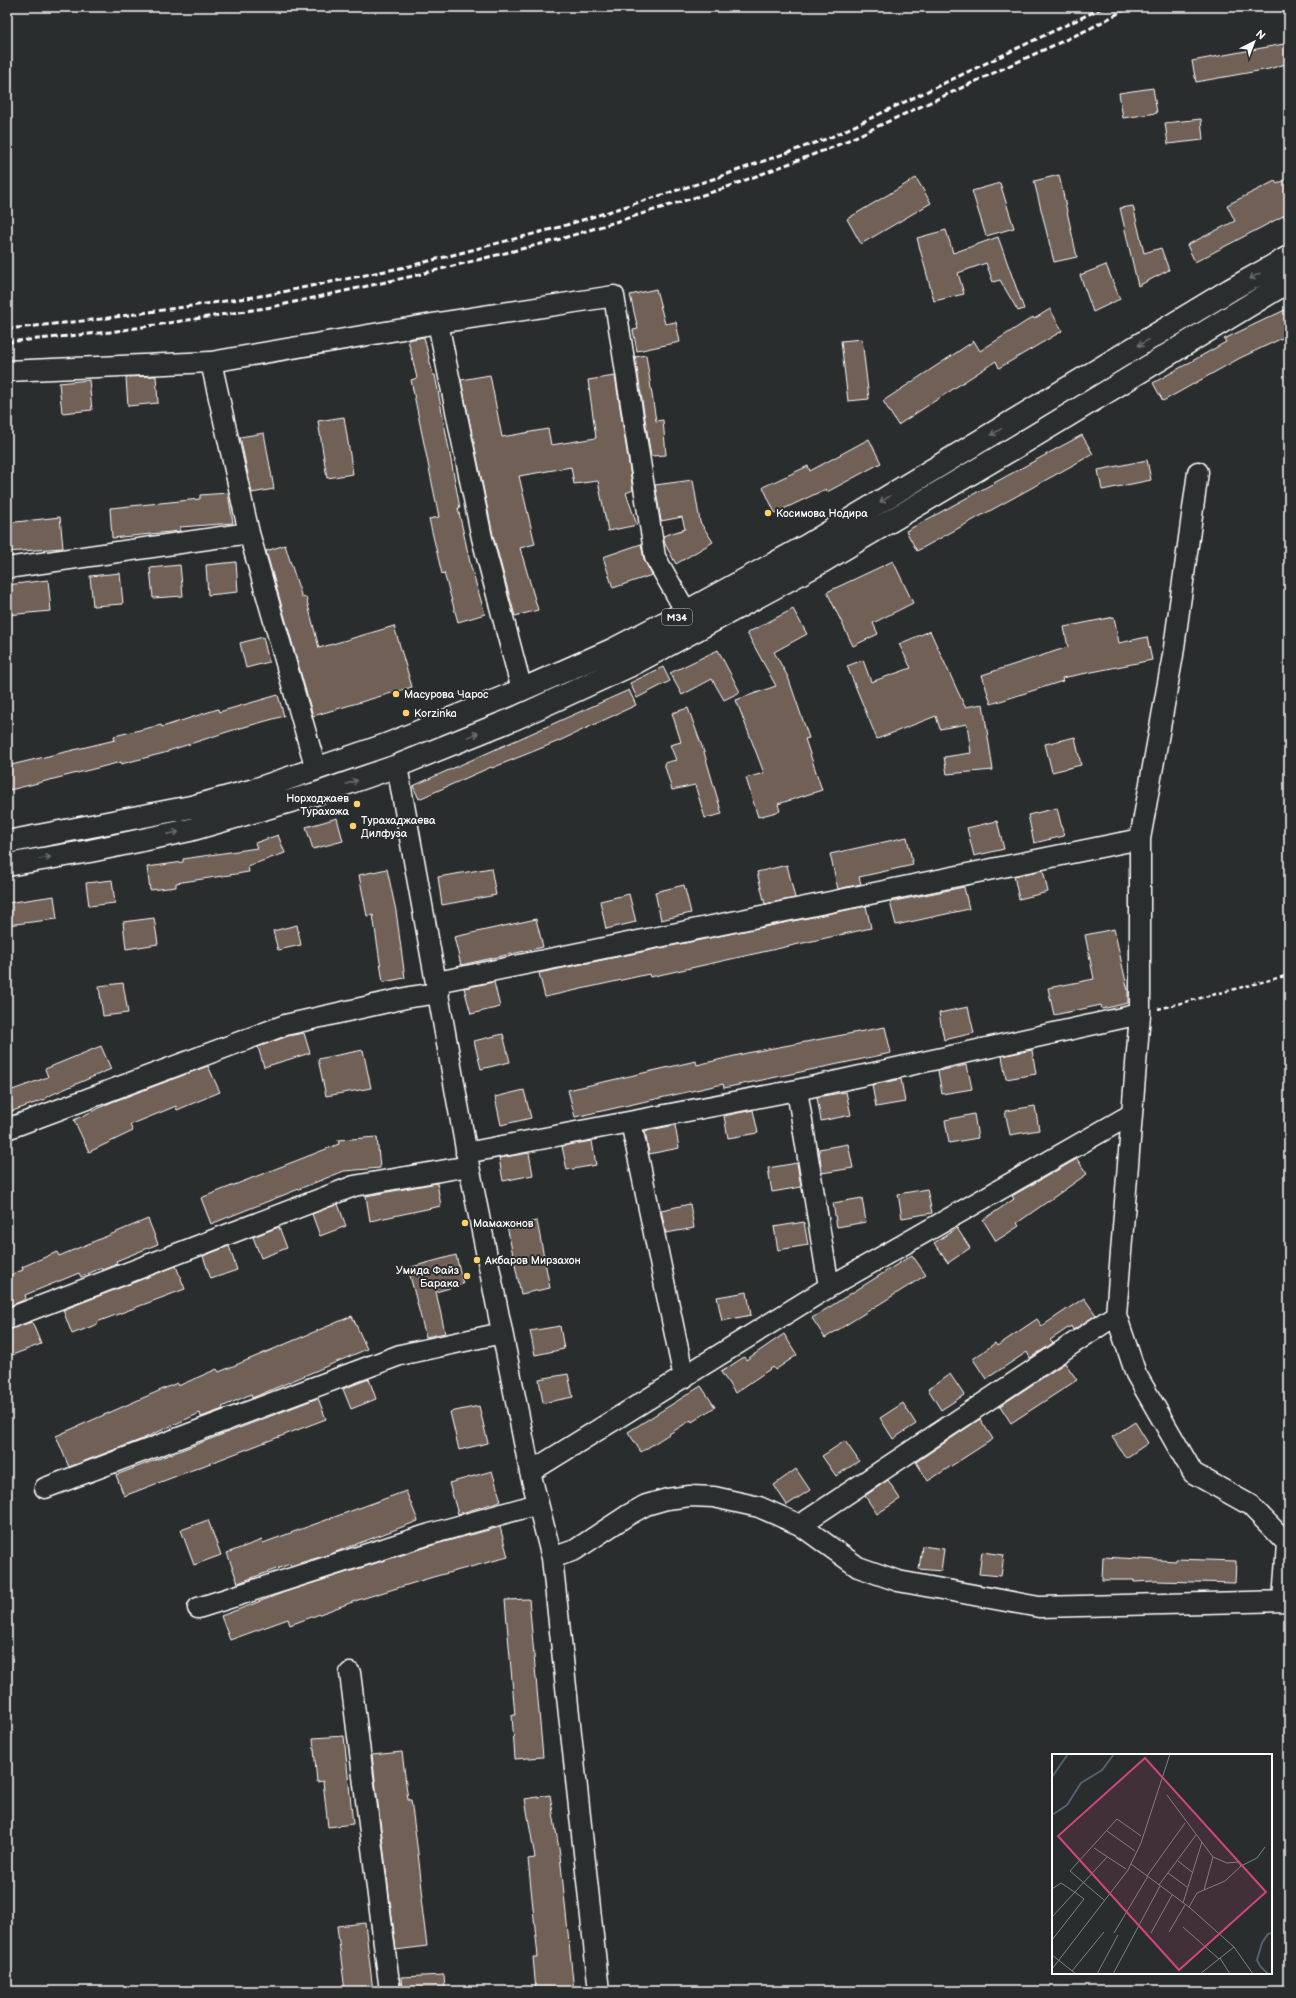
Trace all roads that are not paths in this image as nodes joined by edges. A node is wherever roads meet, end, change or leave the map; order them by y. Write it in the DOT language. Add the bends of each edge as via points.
graph roads {
  1 [pos="1289,257"];
  2 [pos="1289,281"];
  3 [pos="438,323"];
  4 [pos="211,362"];
  5 [pos="7,372"];
  6 [pos="1022,416"];
  7 [pos="1034,436"];
  8 [pos="1198,472"];
  9 [pos="249,533"];
  10 [pos="808,545"];
  11 [pos="818,564"];
  12 [pos="7,568"];
  13 [pos="686,612"];
  14 [pos="522,690"];
  15 [pos="397,766"];
  16 [pos="316,769"];
  17 [pos="1140,839"];
  18 [pos="7,842"];
  19 [pos="7,865"];
  20 [pos="438,988"];
  21 [pos="1140,1014"];
  22 [pos="797,1090"];
  23 [pos="1132,1114"];
  24 [pos="631,1122"];
  25 [pos="7,1129"];
  26 [pos="467,1160"];
  27 [pos="829,1287"];
  28 [pos="1116,1315"];
  29 [pos="7,1319"];
  30 [pos="502,1333"];
  31 [pos="684,1378"];
  32 [pos="530,1472"];
  33 [pos="45,1488"];
  34 [pos="538,1504"];
  35 [pos="800,1525"];
  36 [pos="552,1558"];
  37 [pos="1286,1602"];
  38 [pos="198,1608"];
  39 [pos="350,1673"];
  40 [pos="390,1991"];
  41 [pos="599,1991"];
  1 -- 6 [label="main road, M34, one-way"];
  2 -- 7 [label="main road, M34"];
  3 -- 4 [label="street"];
  3 -- 13 [label="street" via="614,296 655,557"];
  3 -- 14 [label="street" via="482,538"];
  4 -- 5 [label="street"];
  4 -- 9 [label="street"];
  6 -- 7 [label="main road"];
  6 -- 10 [label="main road, M34, one-way"];
  7 -- 11 [label="main road, M34"];
  8 -- 17 [label="street" via="1173,655"];
  9 -- 12 [label="street"];
  9 -- 16 [label="street"];
  10 -- 11 [label="main road"];
  10 -- 13 [label="main road, M34"];
  15 -- 11 [label="main road, M34, one-way" via="516,718 629,666"];
  13 -- 14 [label="main road, M34" via="612,650"];
  14 -- 16 [label="main road, M34" via="386,745"];
  19 -- 15 [label="main road, M34, one-way" via="90,851 222,822"];
  15 -- 20 [label="street"];
  16 -- 18 [label="main road, M34" via="254,790 191,807"];
  17 -- 20 [label="street"];
  17 -- 21 [label="street"];
  20 -- 25 [label="street" via="410,997 285,1025"];
  20 -- 26 [label="street"];
  21 -- 22 [label="street"];
  21 -- 23 [label="street"];
  22 -- 24 [label="street"];
  22 -- 27 [label="street"];
  23 -- 27 [label="street"];
  23 -- 28 [label="street"];
  24 -- 26 [label="street"];
  24 -- 31 [label="street"];
  26 -- 29 [label="street" via="354,1186"];
  26 -- 30 [label="street"];
  27 -- 31 [label="street"];
  28 -- 35 [label="street"];
  28 -- 37 [label="street" via="1136,1374 1193,1473 1250,1505 1287,1543"];
  30 -- 32 [label="street"];
  30 -- 33 [label="street" via="400,1355"];
  31 -- 32 [label="street"];
  32 -- 34 [label="street"];
  34 -- 36 [label="street"];
  34 -- 38 [label="street" via="430,1534"];
  35 -- 36 [label="street" via="759,1507 714,1497 690,1496 667,1499 634,1512 575,1550"];
  35 -- 37 [label="street" via="858,1567 892,1578 1039,1607"];
  36 -- 41 [label="street"];
  39 -- 40 [label="street"];
}
